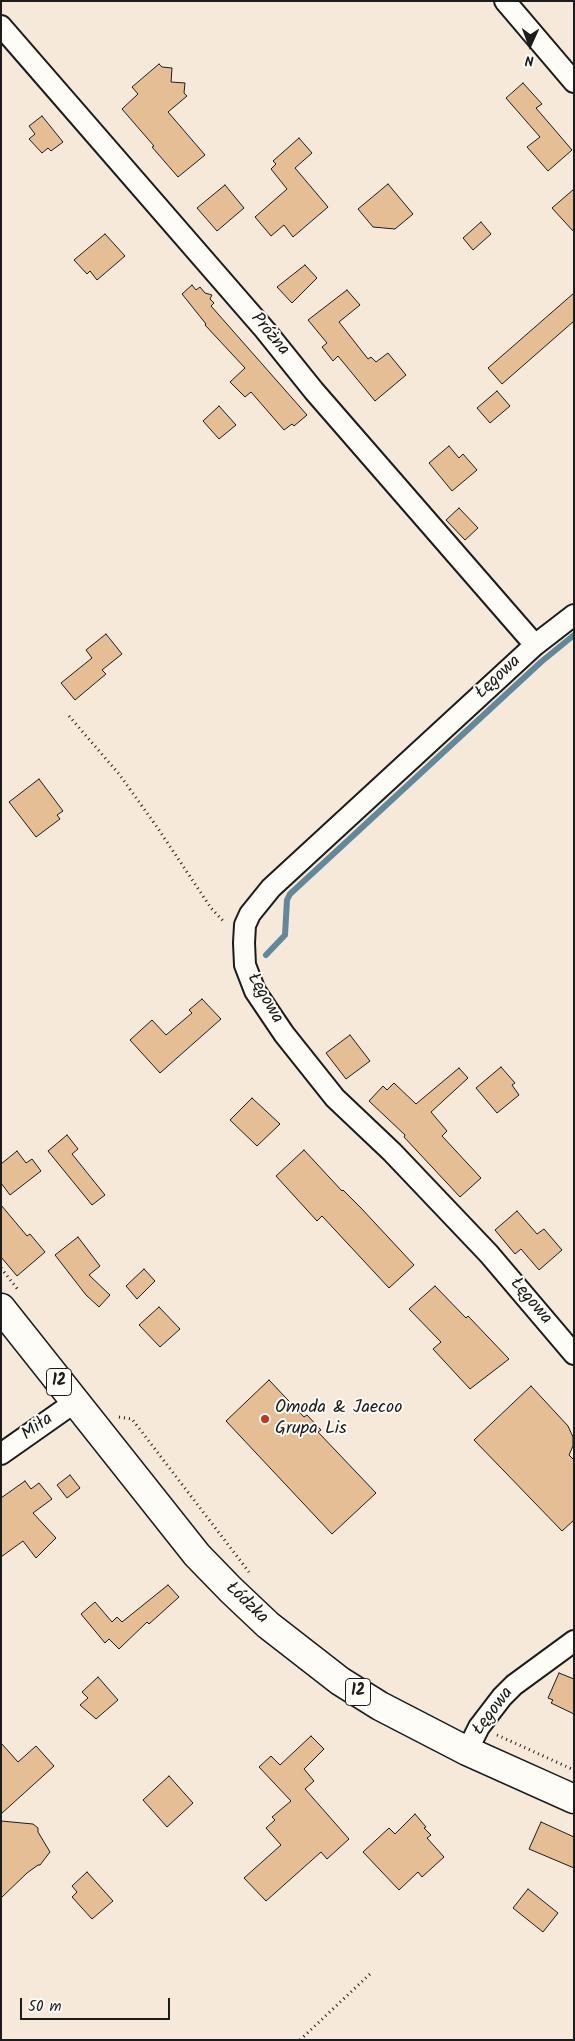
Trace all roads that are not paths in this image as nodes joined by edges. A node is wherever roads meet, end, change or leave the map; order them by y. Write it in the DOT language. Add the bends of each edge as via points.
graph roads {
  1 [pos="505,1"];
  2 [pos="1,26"];
  3 [pos="574,82"];
  4 [pos="574,615"];
  5 [pos="535,645"];
  6 [pos="13,1303"];
  7 [pos="574,1354"];
  8 [pos="75,1402"];
  9 [pos="1,1454"];
  10 [pos="574,1641"];
  11 [pos="473,1739"];
  12 [pos="574,1799"];
  1 -- 3 [label="street"];
  2 -- 5 [label="street, Próżna"];
  4 -- 5 [label="street, Łęgowa"];
  5 -- 7 [label="street, Łęgowa" via="271,888 245,925 245,965 255,991 284,1034 335,1098 392,1152 489,1254"];
  6 -- 8 [label="main road, Łódzka / 12"];
  8 -- 9 [label="street, Miła"];
  8 -- 11 [label="main road, Łódzka / 12" via="197,1555 268,1625 340,1681 420,1728"];
  10 -- 11 [label="street, Łęgowa" via="514,1685 491,1710"];
  11 -- 12 [label="main road, Łódzka / 12"];
}
